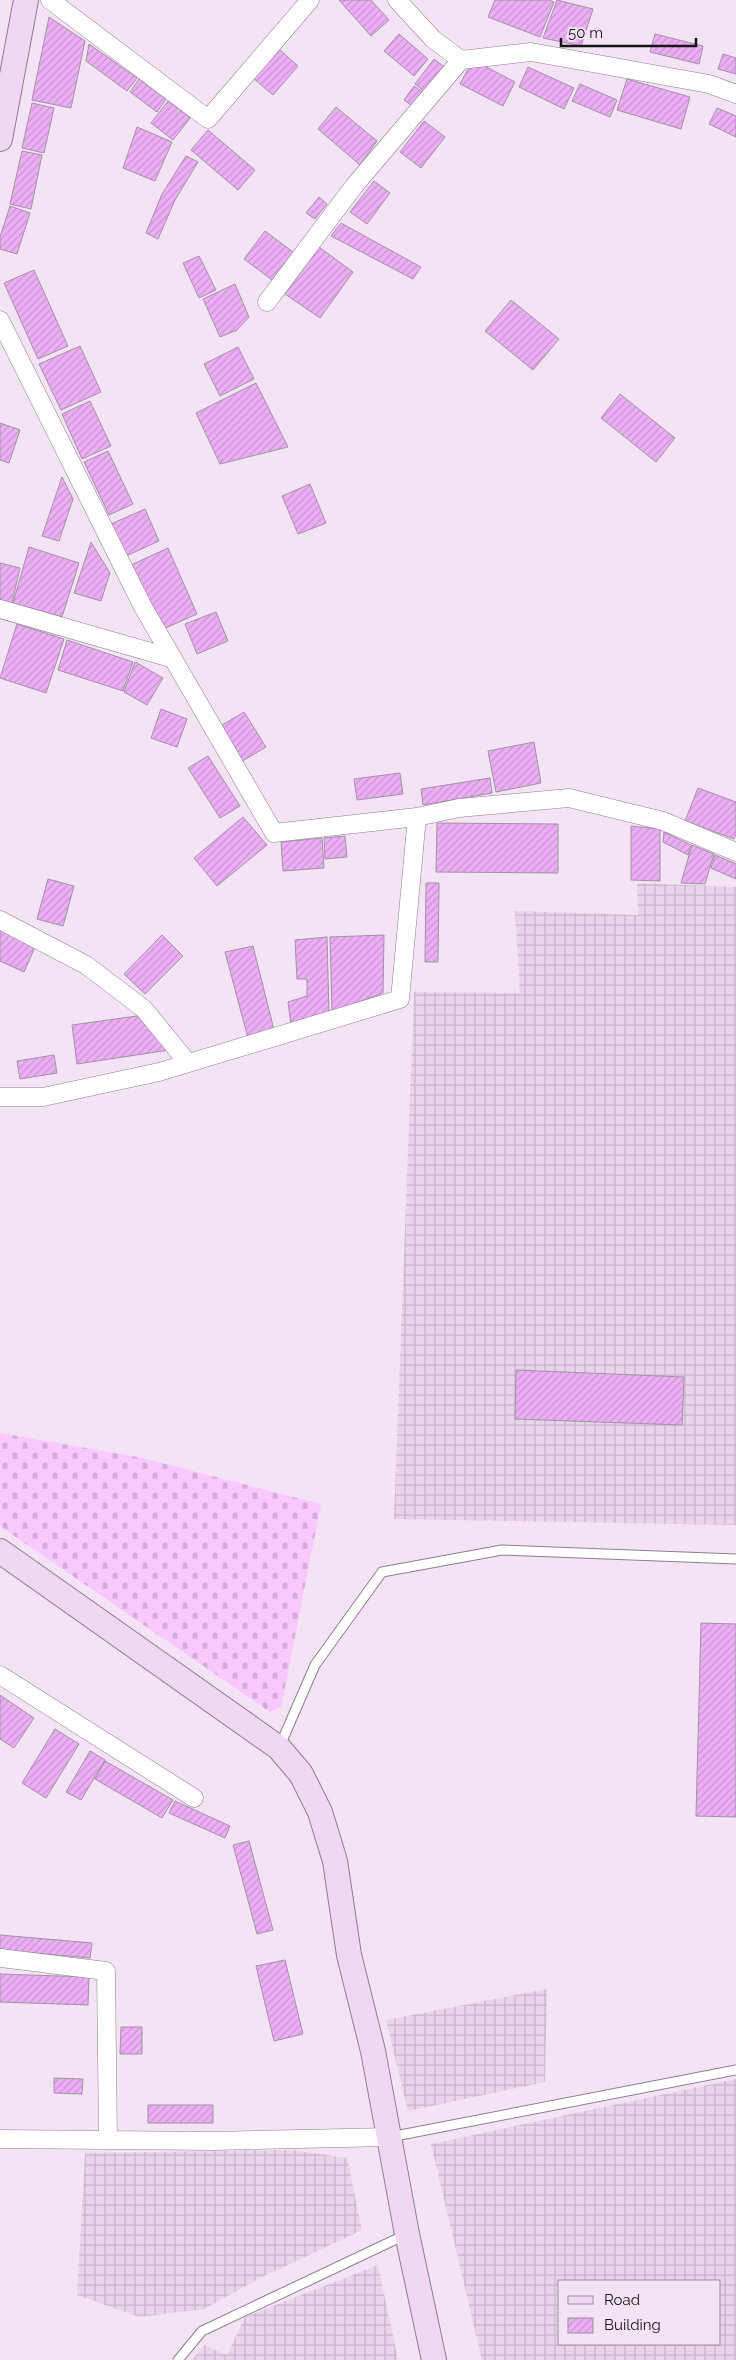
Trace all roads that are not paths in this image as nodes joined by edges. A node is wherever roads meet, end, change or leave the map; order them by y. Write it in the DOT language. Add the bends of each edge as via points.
graph roads {
  1 [pos="26,0"];
  2 [pos="50,0"];
  3 [pos="310,0"];
  4 [pos="397,0"];
  5 [pos="461,60"];
  6 [pos="736,94"];
  7 [pos="0,139"];
  8 [pos="267,302"];
  9 [pos="0,320"];
  10 [pos="0,609"];
  11 [pos="171,658"];
  12 [pos="417,817"];
  13 [pos="736,852"];
  14 [pos="0,920"];
  15 [pos="188,1063"];
  16 [pos="0,1097"];
  17 [pos="0,1551"];
  18 [pos="736,1559"];
  19 [pos="0,1675"];
  20 [pos="279,1748"];
  21 [pos="194,1798"];
  22 [pos="0,1958"];
  23 [pos="736,2070"];
  24 [pos="389,2137"];
  25 [pos="0,2139"];
  26 [pos="108,2140"];
  27 [pos="407,2234"];
  28 [pos="178,2360"];
  29 [pos="434,2360"];
  1 -- 7 [label="main road"];
  2 -- 3 [label="street" via="208,119"];
  4 -- 5 [label="street" via="432,39"];
  5 -- 6 [label="street" via="532,52 709,84"];
  5 -- 8 [label="street" via="354,186"];
  9 -- 11 [label="street"];
  10 -- 11 [label="street"];
  11 -- 12 [label="street" via="274,833"];
  12 -- 13 [label="street" via="459,808 569,798 663,821"];
  12 -- 15 [label="street" via="400,999"];
  14 -- 15 [label="street" via="86,965 144,1009"];
  15 -- 16 [label="street" via="43,1097"];
  17 -- 20 [label="main road"];
  18 -- 20 [label="lane" via="502,1550 382,1572 315,1665"];
  19 -- 21 [label="street"];
  20 -- 24 [label="main road" via="301,1774 320,1812 335,1861 349,1955 373,2051"];
  22 -- 26 [label="street" via="106,1971"];
  23 -- 24 [label="lane"];
  24 -- 26 [label="street"];
  24 -- 27 [label="main road"];
  25 -- 26 [label="street"];
  27 -- 28 [label="lane" via="202,2331"];
  27 -- 29 [label="main road"];
}
